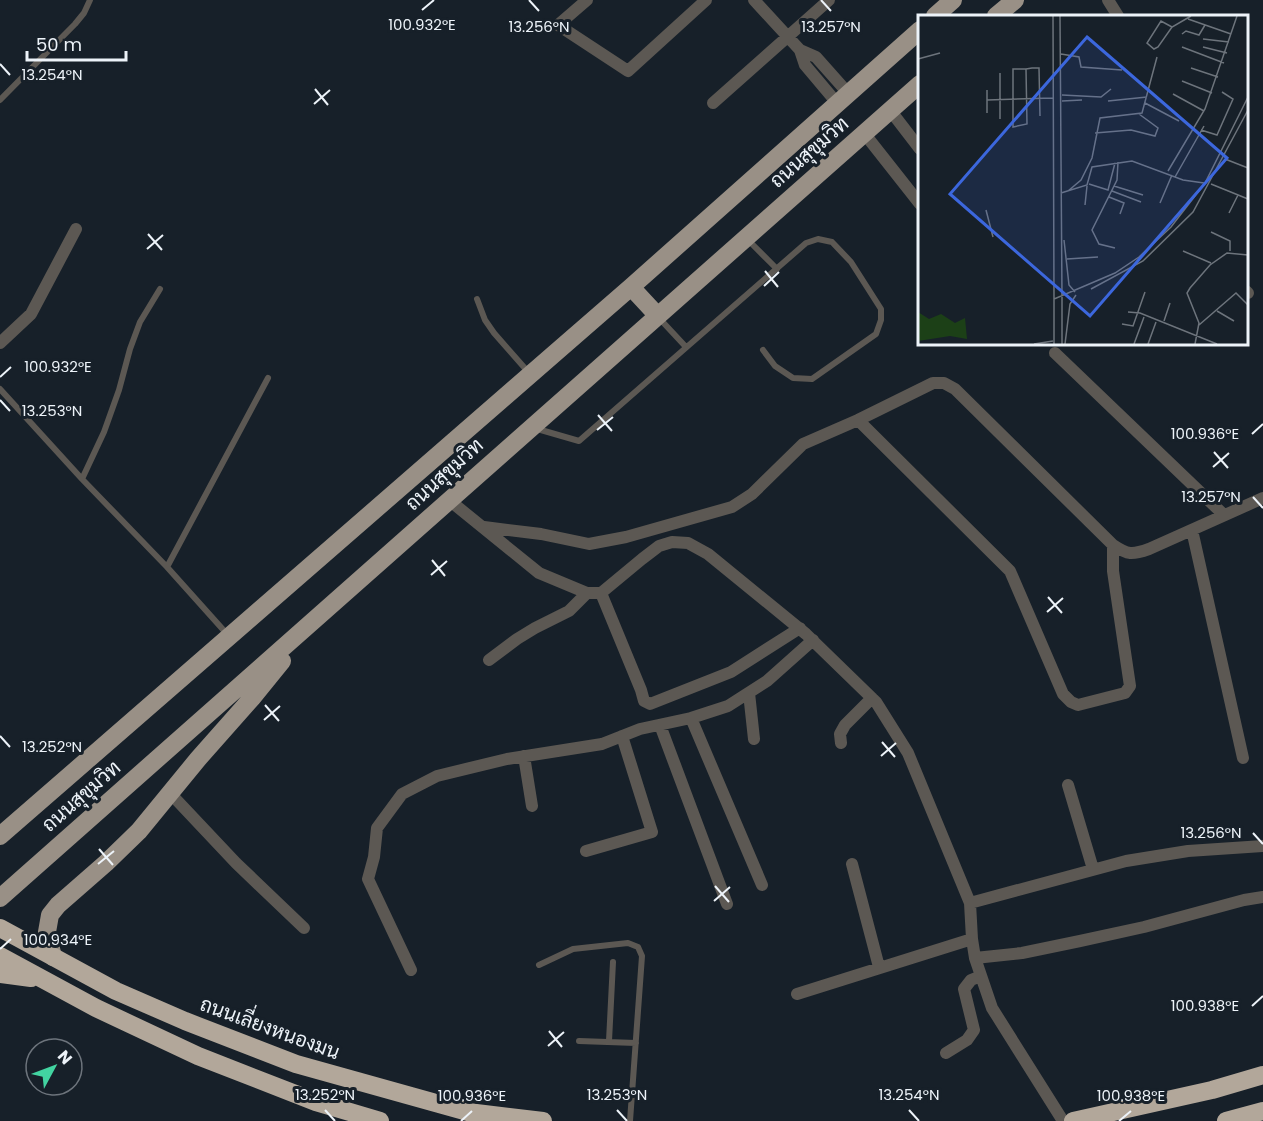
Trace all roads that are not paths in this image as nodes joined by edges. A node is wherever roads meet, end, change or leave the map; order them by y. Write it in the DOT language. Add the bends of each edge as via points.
graph roads {
  1 [pos="90,0"];
  2 [pos="587,0"];
  3 [pos="706,0"];
  4 [pos="754,0"];
  5 [pos="829,0"];
  6 [pos="953,0"];
  7 [pos="1015,0"];
  8 [pos="1108,0"];
  9 [pos="936,15"];
  10 [pos="997,15"];
  11 [pos="1117,15"];
  12 [pos="918,32"];
  13 [pos="788,37"];
  14 [pos="918,86"];
  15 [pos="842,98"];
  16 [pos="0,100"];
  17 [pos="713,103"];
  18 [pos="890,111"];
  19 [pos="864,133"];
  20 [pos="918,146"];
  21 [pos="918,201"];
  22 [pos="76,229"];
  23 [pos="746,237"];
  24 [pos="777,268"];
  25 [pos="631,287"];
  26 [pos="160,289"];
  27 [pos="477,299"];
  28 [pos="657,315"];
  29 [pos="0,343"];
  30 [pos="686,347"];
  31 [pos="763,350"];
  32 [pos="1055,352"];
  33 [pos="531,374"];
  34 [pos="268,378"];
  35 [pos="0,389"];
  36 [pos="858,420"];
  37 [pos="531,427"];
  38 [pos="82,479"];
  39 [pos="1263,498"];
  40 [pos="449,500"];
  41 [pos="1224,516"];
  42 [pos="483,527"];
  43 [pos="1192,530"];
  44 [pos="1113,545"];
  45 [pos="167,567"];
  46 [pos="587,593"];
  47 [pos="601,593"];
  48 [pos="311,624"];
  49 [pos="800,628"];
  50 [pos="229,637"];
  51 [pos="813,640"];
  52 [pos="489,660"];
  53 [pos="749,693"];
  54 [pos="872,698"];
  55 [pos="691,718"];
  56 [pos="660,725"];
  57 [pos="622,736"];
  58 [pos="754,739"];
  59 [pos="841,743"];
  60 [pos="524,756"];
  61 [pos="1243,759"];
  62 [pos="1068,785"];
  63 [pos="170,793"];
  64 [pos="532,806"];
  65 [pos="0,836"];
  66 [pos="1263,846"];
  67 [pos="586,851"];
  68 [pos="852,864"];
  69 [pos="1093,869"];
  70 [pos="762,885"];
  71 [pos="1263,897"];
  72 [pos="0,898"];
  73 [pos="970,903"];
  74 [pos="727,904"];
  75 [pos="0,928"];
  76 [pos="304,928"];
  77 [pos="972,939"];
  78 [pos="0,957"];
  79 [pos="53,957"];
  80 [pos="975,958"];
  81 [pos="613,962"];
  82 [pos="539,965"];
  83 [pos="879,967"];
  84 [pos="411,970"];
  85 [pos="0,974"];
  86 [pos="981,976"];
  87 [pos="42,979"];
  88 [pos="796,994"];
  89 [pos="579,1041"];
  90 [pos="609,1041"];
  91 [pos="636,1043"];
  92 [pos="946,1053"];
  93 [pos="1263,1075"];
  94 [pos="1257,1115"];
  95 [pos="380,1121"];
  96 [pos="543,1121"];
  97 [pos="630,1121"];
  98 [pos="1063,1121"];
  99 [pos="1073,1121"];
  100 [pos="1226,1121"];
  1 -- 16 [label="lane" via="75,24"];
  2 -- 3 [label="street" via="558,25 628,71"];
  4 -- 13 [label="street"];
  5 -- 13 [label="street"];
  6 -- 9 [label="main road"];
  7 -- 10 [label="main road"];
  8 -- 11 [label="street"];
  12 -- 15 [label="main road, ถนนสุขุมวิท"];
  13 -- 15 [label="street" via="800,50 805,65"];
  13 -- 17 [label="street"];
  14 -- 18 [label="main road, ถนนสุขุมวิท"];
  15 -- 25 [label="main road, ถนนสุขุมวิท"];
  18 -- 19 [label="main road, ถนนสุขุมวิท"];
  18 -- 20 [label="street"];
  19 -- 21 [label="street"];
  19 -- 23 [label="main road, ถนนสุขุมวิท"];
  22 -- 29 [label="street" via="31,314"];
  23 -- 24 [label="lane"];
  23 -- 28 [label="main road, ถนนสุขุมวิท"];
  24 -- 30 [label="lane"];
  24 -- 31 [label="lane" via="806,243 818,239 831,242 851,262 881,309 881,321 876,334 812,380 793,378 775,366"];
  25 -- 28 [label="main road"];
  25 -- 33 [label="main road, ถนนสุขุมวิท"];
  26 -- 38 [label="lane" via="140,322 104,432"];
  27 -- 33 [label="lane" via="494,333"];
  28 -- 30 [label="lane"];
  28 -- 37 [label="main road, ถนนสุขุมวิท"];
  30 -- 37 [label="lane" via="579,441"];
  32 -- 41 [label="street"];
  33 -- 50 [label="main road, ถนนสุขุมวิท"];
  34 -- 45 [label="lane"];
  35 -- 38 [label="lane"];
  36 -- 42 [label="street" via="803,444 752,494 732,507 590,544"];
  36 -- 44 [label="street" via="933,383 944,383 966,399"];
  36 -- 44 [label="street" via="1010,571 1063,694 1078,705 1125,693 1130,686 1113,572"];
  37 -- 40 [label="main road, ถนนสุขุมวิท"];
  38 -- 45 [label="lane"];
  39 -- 41 [label="street"];
  40 -- 42 [label="street"];
  40 -- 48 [label="main road, ถนนสุขุมวิท"];
  41 -- 43 [label="street"];
  42 -- 46 [label="street" via="539,573"];
  43 -- 44 [label="street" via="1135,554"];
  43 -- 61 [label="street"];
  45 -- 50 [label="lane"];
  46 -- 47 [label="street"];
  46 -- 52 [label="street" via="569,611 517,639"];
  47 -- 49 [label="street" via="659,546 688,543 708,554"];
  47 -- 49 [label="street" via="644,701 650,705 731,672"];
  48 -- 63 [label="main road"];
  48 -- 72 [label="main road, ถนนสุขุมวิท"];
  49 -- 51 [label="street"];
  50 -- 65 [label="main road, ถนนสุขุมวิท"];
  51 -- 53 [label="street"];
  51 -- 54 [label="street"];
  53 -- 55 [label="street" via="728,706"];
  53 -- 58 [label="street"];
  54 -- 59 [label="street" via="845,725"];
  54 -- 73 [label="street" via="908,753"];
  55 -- 56 [label="street"];
  55 -- 70 [label="street"];
  56 -- 57 [label="street"];
  56 -- 74 [label="street"];
  57 -- 60 [label="street" via="602,744"];
  57 -- 67 [label="street" via="652,832"];
  60 -- 64 [label="street"];
  60 -- 84 [label="street" via="437,776 402,794 377,828 368,879"];
  62 -- 69 [label="street"];
  63 -- 76 [label="street"];
  63 -- 79 [label="main road" via="139,831 50,915 47,932"];
  66 -- 69 [label="street" via="1188,851"];
  68 -- 83 [label="street"];
  69 -- 73 [label="street"];
  71 -- 80 [label="street" via="1080,941"];
  73 -- 77 [label="street"];
  75 -- 79 [label="highway, ถนนเลี่ยงหนองมน"];
  77 -- 80 [label="street"];
  77 -- 83 [label="street"];
  78 -- 87 [label="highway"];
  79 -- 96 [label="highway, ถนนเลี่ยงหนองมน" via="116,991 296,1064 468,1112"];
  80 -- 86 [label="street"];
  81 -- 90 [label="lane"];
  82 -- 91 [label="lane" via="573,949 628,943 638,947 642,956"];
  83 -- 88 [label="street"];
  85 -- 87 [label="highway"];
  86 -- 92 [label="street" via="964,989 974,1030 967,1040"];
  86 -- 98 [label="street" via="992,1008"];
  87 -- 95 [label="highway" via="198,1056 316,1102"];
  89 -- 90 [label="lane"];
  90 -- 91 [label="lane"];
  91 -- 97 [label="lane"];
  93 -- 99 [label="highway"];
  94 -- 100 [label="highway"];
}
